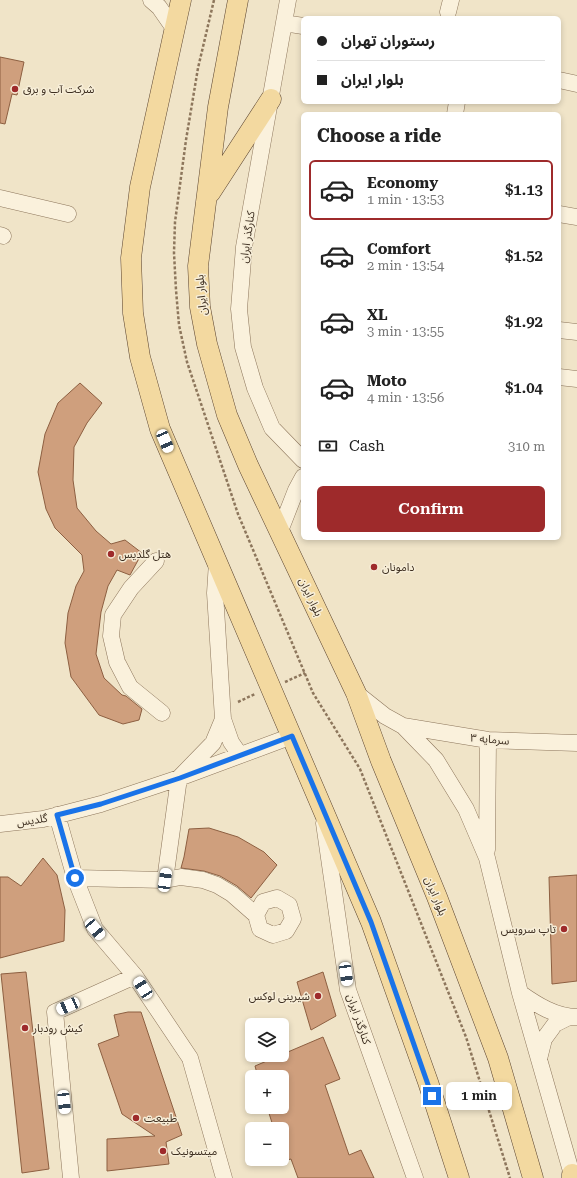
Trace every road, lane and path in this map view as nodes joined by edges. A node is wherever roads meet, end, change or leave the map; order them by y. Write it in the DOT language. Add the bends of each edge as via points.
graph roads {
  1 [pos="151,0"];
  2 [pos="181,0"];
  3 [pos="238,0"];
  4 [pos="288,0"];
  5 [pos="284,23"];
  6 [pos="301,26"];
  7 [pos="175,30"];
  8 [pos="561,80"];
  9 [pos="577,84"];
  10 [pos="271,99"];
  11 [pos="0,198"];
  12 [pos="207,198"];
  13 [pos="68,214"];
  14 [pos="561,214"];
  15 [pos="577,217"];
  16 [pos="561,330"];
  17 [pos="577,332"];
  18 [pos="561,377"];
  19 [pos="577,379"];
  20 [pos="301,458"];
  21 [pos="301,481"];
  22 [pos="280,531"];
  23 [pos="217,560"];
  24 [pos="156,561"];
  25 [pos="356,693"];
  26 [pos="162,713"];
  27 [pos="223,719"];
  28 [pos="403,726"];
  29 [pos="292,736"];
  30 [pos="488,740"];
  31 [pos="577,743"];
  32 [pos="240,755"];
  33 [pos="180,778"];
  34 [pos="321,806"];
  35 [pos="57,815"];
  36 [pos="0,824"];
  37 [pos="487,858"];
  38 [pos="75,878"];
  39 [pos="165,880"];
  40 [pos="256,915"];
  41 [pos="135,976"];
  42 [pos="520,993"];
  43 [pos="573,1017"];
  44 [pos="538,1059"];
  45 [pos="572,1177"];
  46 [pos="71,1178"];
  47 [pos="222,1178"];
  48 [pos="415,1178"];
  49 [pos="459,1178"];
  50 [pos="533,1178"];
  1 -- 7 [label="street"];
  2 -- 7 [label="main road"];
  3 -- 12 [label="main road, بلوار ایران" via="218,107"];
  4 -- 5 [label="street, کنارگذر ایران"];
  5 -- 6 [label="street"];
  5 -- 10 [label="street, کنارگذر ایران"];
  7 -- 23 [label="main road" via="140,187 131,258 133,313 140,357 160,429"];
  8 -- 9 [label="street"];
  10 -- 12 [label="main road"];
  10 -- 20 [label="street, کنارگذر ایران" via="244,247 239,309 243,347 260,402 272,428"];
  11 -- 13 [label="street"];
  12 -- 22 [label="main road, بلوار ایران" via="198,266 200,307 207,344 227,415"];
  14 -- 15 [label="street"];
  16 -- 17 [label="street"];
  18 -- 19 [label="street"];
  21 -- 22 [label="street"];
  22 -- 25 [label="main road, بلوار ایران"];
  23 -- 27 [label="street" via="215,593"];
  23 -- 29 [label="main road"];
  24 -- 26 [label="street" via="131,588 112,615 111,636 117,662 130,687"];
  25 -- 28 [label="street" via="385,716"];
  25 -- 50 [label="main road, بلوار ایران" via="498,1058"];
  27 -- 32 [label="street" via="231,742"];
  27 -- 33 [label="street" via="213,743"];
  28 -- 30 [label="street, سرمایه ۳"];
  28 -- 37 [label="street" via="436,760 466,809"];
  29 -- 32 [label="street, گلدیس"];
  29 -- 34 [label="main road"];
  30 -- 31 [label="street, سرمایه ۳"];
  30 -- 37 [label="street"];
  32 -- 33 [label="street, گلدیس"];
  33 -- 35 [label="street, گلدیس" via="101,804"];
  33 -- 39 [label="street"];
  34 -- 48 [label="street, کنارگذر ایران" via="348,990"];
  34 -- 49 [label="main road" via="371,922"];
  35 -- 36 [label="street, گلدیس"];
  35 -- 38 [label="street"];
  37 -- 42 [label="street"];
  38 -- 39 [label="street"];
  38 -- 41 [label="street" via="95,929"];
  39 -- 40 [label="street" via="181,877 217,885 232,894"];
  41 -- 46 [label="street" via="54,1012"];
  41 -- 47 [label="street" via="190,1058"];
  42 -- 43 [label="street" via="544,1008"];
  42 -- 44 [label="street"];
  43 -- 44 [label="street" via="555,1024 544,1039"];
  44 -- 45 [label="street"];
}
